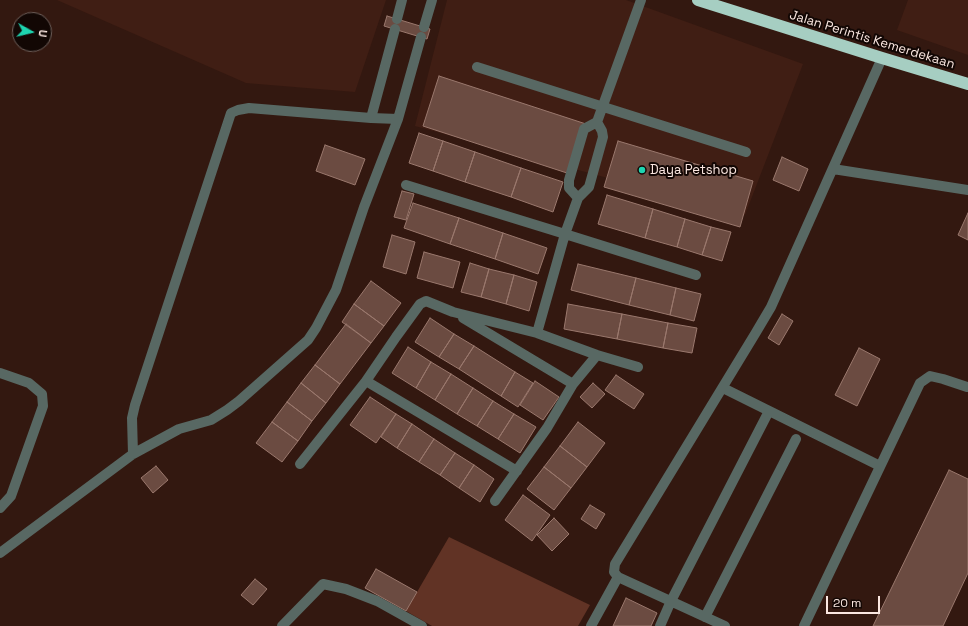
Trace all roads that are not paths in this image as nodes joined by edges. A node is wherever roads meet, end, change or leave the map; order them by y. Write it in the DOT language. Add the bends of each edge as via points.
graph roads {
  1 [pos="402,0"];
  2 [pos="432,0"];
  3 [pos="641,0"];
  4 [pos="698,0"];
  5 [pos="398,19"];
  6 [pos="424,27"];
  7 [pos="395,29"];
  8 [pos="421,37"];
  9 [pos="882,58"];
  10 [pos="477,67"];
  11 [pos="968,84"];
  12 [pos="602,107"];
  13 [pos="372,118"];
  14 [pos="398,119"];
  15 [pos="597,122"];
  16 [pos="746,152"];
  17 [pos="833,169"];
  18 [pos="406,185"];
  19 [pos="968,190"];
  20 [pos="578,198"];
  21 [pos="565,234"];
  22 [pos="696,275"];
  23 [pos="453,312"];
  24 [pos="537,333"];
  25 [pos="597,355"];
  26 [pos="638,367"];
  27 [pos="0,373"];
  28 [pos="366,381"];
  29 [pos="573,384"];
  30 [pos="968,386"];
  31 [pos="722,388"];
  32 [pos="769,410"];
  33 [pos="796,439"];
  34 [pos="133,454"];
  35 [pos="300,464"];
  36 [pos="880,466"];
  37 [pos="517,471"];
  38 [pos="495,501"];
  39 [pos="0,508"];
  40 [pos="0,553"];
  41 [pos="618,577"];
  42 [pos="671,601"];
  43 [pos="706,617"];
  44 [pos="282,626"];
  45 [pos="422,626"];
  46 [pos="591,626"];
  47 [pos="660,626"];
  48 [pos="725,626"];
  49 [pos="804,626"];
  1 -- 5 [label="street"];
  2 -- 6 [label="street"];
  3 -- 12 [label="street"];
  4 -- 9 [label="highway, Jalan Perintis Kemerdekaan"];
  7 -- 13 [label="street"];
  8 -- 14 [label="street"];
  9 -- 11 [label="highway, Jalan Perintis Kemerdekaan"];
  9 -- 17 [label="street"];
  10 -- 12 [label="street"];
  12 -- 15 [label="street"];
  12 -- 16 [label="street"];
  13 -- 14 [label="street"];
  13 -- 34 [label="street" via="249,108 231,113 133,411"];
  14 -- 34 [label="street" via="336,290 308,340 227,410 211,420 179,429"];
  15 -- 20 [label="street" via="603,137 589,188"];
  15 -- 20 [label="street" via="584,129 569,180 569,188"];
  17 -- 19 [label="street"];
  17 -- 31 [label="street" via="771,307"];
  18 -- 21 [label="street"];
  20 -- 21 [label="street"];
  21 -- 22 [label="street"];
  21 -- 24 [label="street"];
  23 -- 24 [label="street"];
  23 -- 28 [label="street" via="426,301 420,304"];
  23 -- 29 [label="street"];
  24 -- 25 [label="street"];
  25 -- 26 [label="street"];
  25 -- 29 [label="street"];
  27 -- 39 [label="street" via="29,383 42,394 42,406 11,496"];
  28 -- 35 [label="street"];
  28 -- 37 [label="street"];
  29 -- 37 [label="street"];
  30 -- 36 [label="street" via="930,376 920,382"];
  31 -- 32 [label="street"];
  31 -- 41 [label="street" via="615,564 614,572"];
  32 -- 36 [label="street"];
  32 -- 42 [label="street"];
  33 -- 43 [label="street"];
  34 -- 40 [label="street"];
  36 -- 49 [label="street"];
  37 -- 38 [label="street"];
  41 -- 42 [label="street"];
  41 -- 46 [label="street"];
  42 -- 43 [label="street"];
  42 -- 47 [label="street"];
  43 -- 48 [label="street"];
  44 -- 45 [label="street" via="324,584 377,600"];
}
